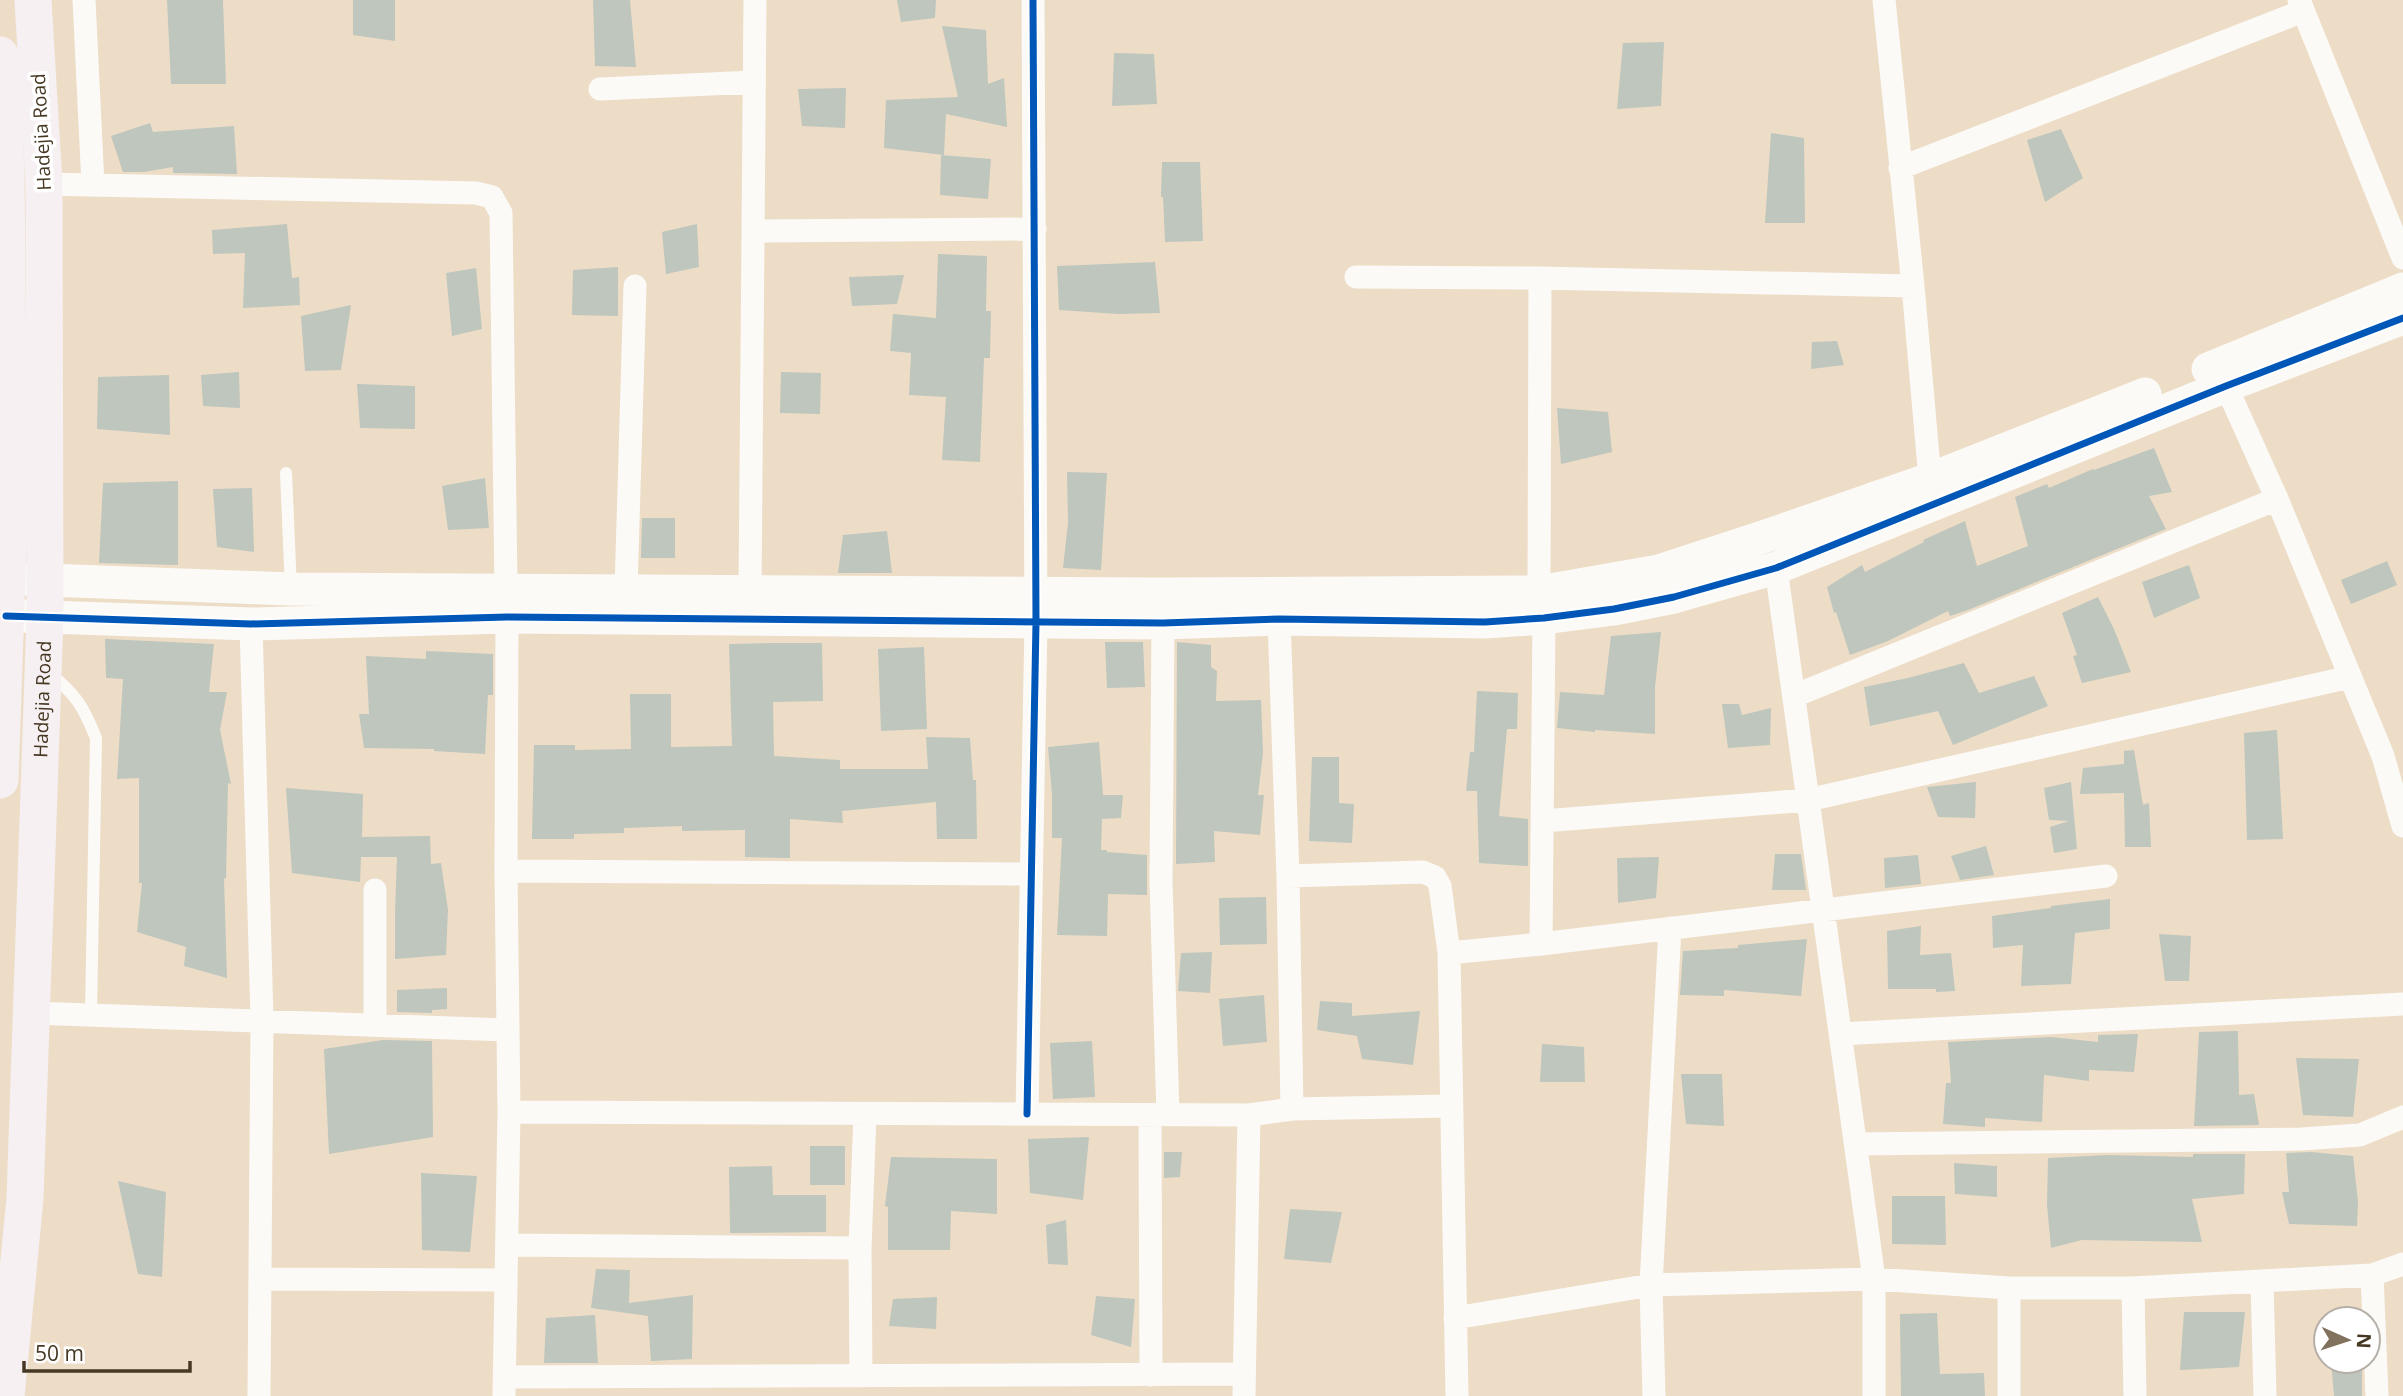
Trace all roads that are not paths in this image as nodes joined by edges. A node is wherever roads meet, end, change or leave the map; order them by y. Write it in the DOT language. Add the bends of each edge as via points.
graph roads {
  1 [pos="33,0"];
  2 [pos="84,0"];
  3 [pos="755,0"];
  4 [pos="1033,0"];
  5 [pos="1884,0"];
  6 [pos="2301,5"];
  7 [pos="0,55"];
  8 [pos="0,67"];
  9 [pos="754,82"];
  10 [pos="600,89"];
  11 [pos="1900,168"];
  12 [pos="44,184"];
  13 [pos="93,185"];
  14 [pos="1035,229"];
  15 [pos="753,231"];
  16 [pos="2403,258"];
  17 [pos="1356,277"];
  18 [pos="1540,278"];
  19 [pos="635,286"];
  20 [pos="1913,286"];
  21 [pos="2403,289"];
  22 [pos="2403,318"];
  23 [pos="2225,386"];
  24 [pos="286,473"];
  25 [pos="1930,479"];
  26 [pos="2277,499"];
  27 [pos="5,519"];
  28 [pos="1776,568"];
  29 [pos="44,578"];
  30 [pos="7,579"];
  31 [pos="291,589"];
  32 [pos="626,590"];
  33 [pos="750,591"];
  34 [pos="507,603"];
  35 [pos="1542,605"];
  36 [pos="1036,607"];
  37 [pos="6,616"];
  38 [pos="45,617"];
  39 [pos="1279,619"];
  40 [pos="1163,623"];
  41 [pos="251,624"];
  42 [pos="43,669"];
  43 [pos="2350,677"];
  44 [pos="1794,696"];
  45 [pos="0,780"];
  46 [pos="1808,800"];
  47 [pos="1543,821"];
  48 [pos="2403,826"];
  49 [pos="506,871"];
  50 [pos="1031,874"];
  51 [pos="1288,876"];
  52 [pos="2106,876"];
  53 [pos="375,890"];
  54 [pos="1824,910"];
  55 [pos="1670,929"];
  56 [pos="1541,944"];
  57 [pos="1449,953"];
  58 [pos="2403,1004"];
  59 [pos="32,1013"];
  60 [pos="91,1014"];
  61 [pos="262,1020"];
  62 [pos="375,1024"];
  63 [pos="507,1030"];
  64 [pos="1840,1034"];
  65 [pos="1450,1107"];
  66 [pos="1292,1109"];
  67 [pos="509,1112"];
  68 [pos="865,1114"];
  69 [pos="1027,1114"];
  70 [pos="1159,1115"];
  71 [pos="1249,1115"];
  72 [pos="2403,1118"];
  73 [pos="1856,1144"];
  74 [pos="507,1245"];
  75 [pos="860,1248"];
  76 [pos="2403,1264"];
  77 [pos="2372,1275"];
  78 [pos="261,1279"];
  79 [pos="1874,1279"];
  80 [pos="506,1280"];
  81 [pos="2262,1282"];
  82 [pos="1651,1285"];
  83 [pos="2009,1288"];
  84 [pos="2133,1288"];
  85 [pos="1455,1318"];
  86 [pos="1151,1375"];
  87 [pos="861,1376"];
  88 [pos="1244,1385"];
  89 [pos="505,1386"];
  90 [pos="6,1396"];
  91 [pos="259,1396"];
  92 [pos="1457,1396"];
  93 [pos="1654,1396"];
  94 [pos="1874,1396"];
  95 [pos="2009,1396"];
  96 [pos="2135,1396"];
  97 [pos="2265,1396"];
  98 [pos="2378,1396"];
  1 -- 12 [label="main road, Hadejia Road"];
  2 -- 13 [label="street"];
  3 -- 9 [label="street"];
  4 -- 14 [label="street"];
  5 -- 11 [label="street"];
  6 -- 11 [label="street"];
  6 -- 16 [label="street"];
  7 -- 8 [label="main road, Hadejia Road"];
  8 -- 27 [label="main road, Hadejia Road" via="6,169"];
  9 -- 10 [label="street"];
  9 -- 15 [label="street"];
  11 -- 20 [label="street"];
  12 -- 13 [label="street"];
  12 -- 29 [label="main road, Hadejia Road"];
  13 -- 34 [label="street" via="492,197 501,213"];
  14 -- 15 [label="street"];
  14 -- 36 [label="street"];
  15 -- 33 [label="street"];
  17 -- 18 [label="street"];
  18 -- 20 [label="street"];
  18 -- 35 [label="street"];
  19 -- 32 [label="street"];
  20 -- 25 [label="street"];
  21 -- 25 [label="street"];
  22 -- 23 [label="street"];
  23 -- 26 [label="street"];
  23 -- 28 [label="street"];
  24 -- 31 [label="lane"];
  25 -- 35 [label="street" via="1659,571"];
  26 -- 43 [label="street"];
  26 -- 44 [label="street"];
  27 -- 30 [label="main road, Hadejia Road"];
  28 -- 35 [label="street" via="1614,609"];
  28 -- 44 [label="street"];
  29 -- 30 [label="street"];
  29 -- 31 [label="street"];
  29 -- 38 [label="main road, Hadejia Road"];
  30 -- 37 [label="main road, Hadejia Road"];
  31 -- 34 [label="street"];
  32 -- 33 [label="street"];
  32 -- 34 [label="street"];
  33 -- 36 [label="street"];
  34 -- 36 [label="street"];
  34 -- 41 [label="street"];
  34 -- 49 [label="street"];
  35 -- 36 [label="street"];
  35 -- 39 [label="street" via="1485,622"];
  35 -- 47 [label="street"];
  36 -- 40 [label="street"];
  36 -- 50 [label="street"];
  37 -- 38 [label="street"];
  37 -- 45 [label="main road, Hadejia Road"];
  38 -- 41 [label="street"];
  38 -- 42 [label="main road, Hadejia Road"];
  39 -- 40 [label="street"];
  39 -- 51 [label="street"];
  40 -- 70 [label="street"];
  41 -- 61 [label="street"];
  42 -- 59 [label="main road, Hadejia Road"];
  42 -- 60 [label="lane" via="84,708 96,738"];
  43 -- 46 [label="street"];
  43 -- 48 [label="street" via="2383,756"];
  44 -- 46 [label="street"];
  46 -- 47 [label="street"];
  46 -- 54 [label="street"];
  47 -- 56 [label="street"];
  49 -- 50 [label="street"];
  49 -- 63 [label="street"];
  50 -- 69 [label="street"];
  51 -- 57 [label="street" via="1423,872 1435,877"];
  51 -- 66 [label="street"];
  52 -- 54 [label="street"];
  53 -- 62 [label="street"];
  54 -- 55 [label="street"];
  54 -- 64 [label="street"];
  55 -- 56 [label="street"];
  55 -- 82 [label="street"];
  56 -- 57 [label="street"];
  57 -- 65 [label="street"];
  58 -- 64 [label="street"];
  59 -- 60 [label="street"];
  59 -- 90 [label="main road, Hadejia Road" via="25,1198"];
  60 -- 61 [label="street"];
  61 -- 62 [label="street"];
  61 -- 78 [label="street"];
  62 -- 63 [label="street"];
  63 -- 67 [label="street"];
  64 -- 73 [label="street"];
  65 -- 66 [label="street"];
  65 -- 85 [label="street"];
  66 -- 71 [label="street"];
  67 -- 68 [label="street"];
  67 -- 74 [label="street"];
  68 -- 69 [label="street"];
  68 -- 75 [label="street"];
  69 -- 70 [label="street"];
  70 -- 71 [label="street"];
  70 -- 86 [label="street"];
  71 -- 88 [label="street"];
  72 -- 73 [label="street" via="2360,1135 2302,1139"];
  73 -- 79 [label="street"];
  74 -- 75 [label="street"];
  74 -- 80 [label="street"];
  75 -- 87 [label="street"];
  76 -- 77 [label="street"];
  77 -- 81 [label="street"];
  77 -- 98 [label="street"];
  78 -- 80 [label="street"];
  78 -- 91 [label="street"];
  79 -- 82 [label="street"];
  79 -- 83 [label="street"];
  79 -- 94 [label="street"];
  80 -- 89 [label="street"];
  81 -- 84 [label="street"];
  81 -- 97 [label="street"];
  82 -- 85 [label="street"];
  82 -- 93 [label="street"];
  83 -- 84 [label="street"];
  83 -- 95 [label="street"];
  84 -- 96 [label="street"];
  85 -- 92 [label="street"];
  86 -- 87 [label="street"];
  86 -- 88 [label="street"];
  87 -- 89 [label="street"];
}
